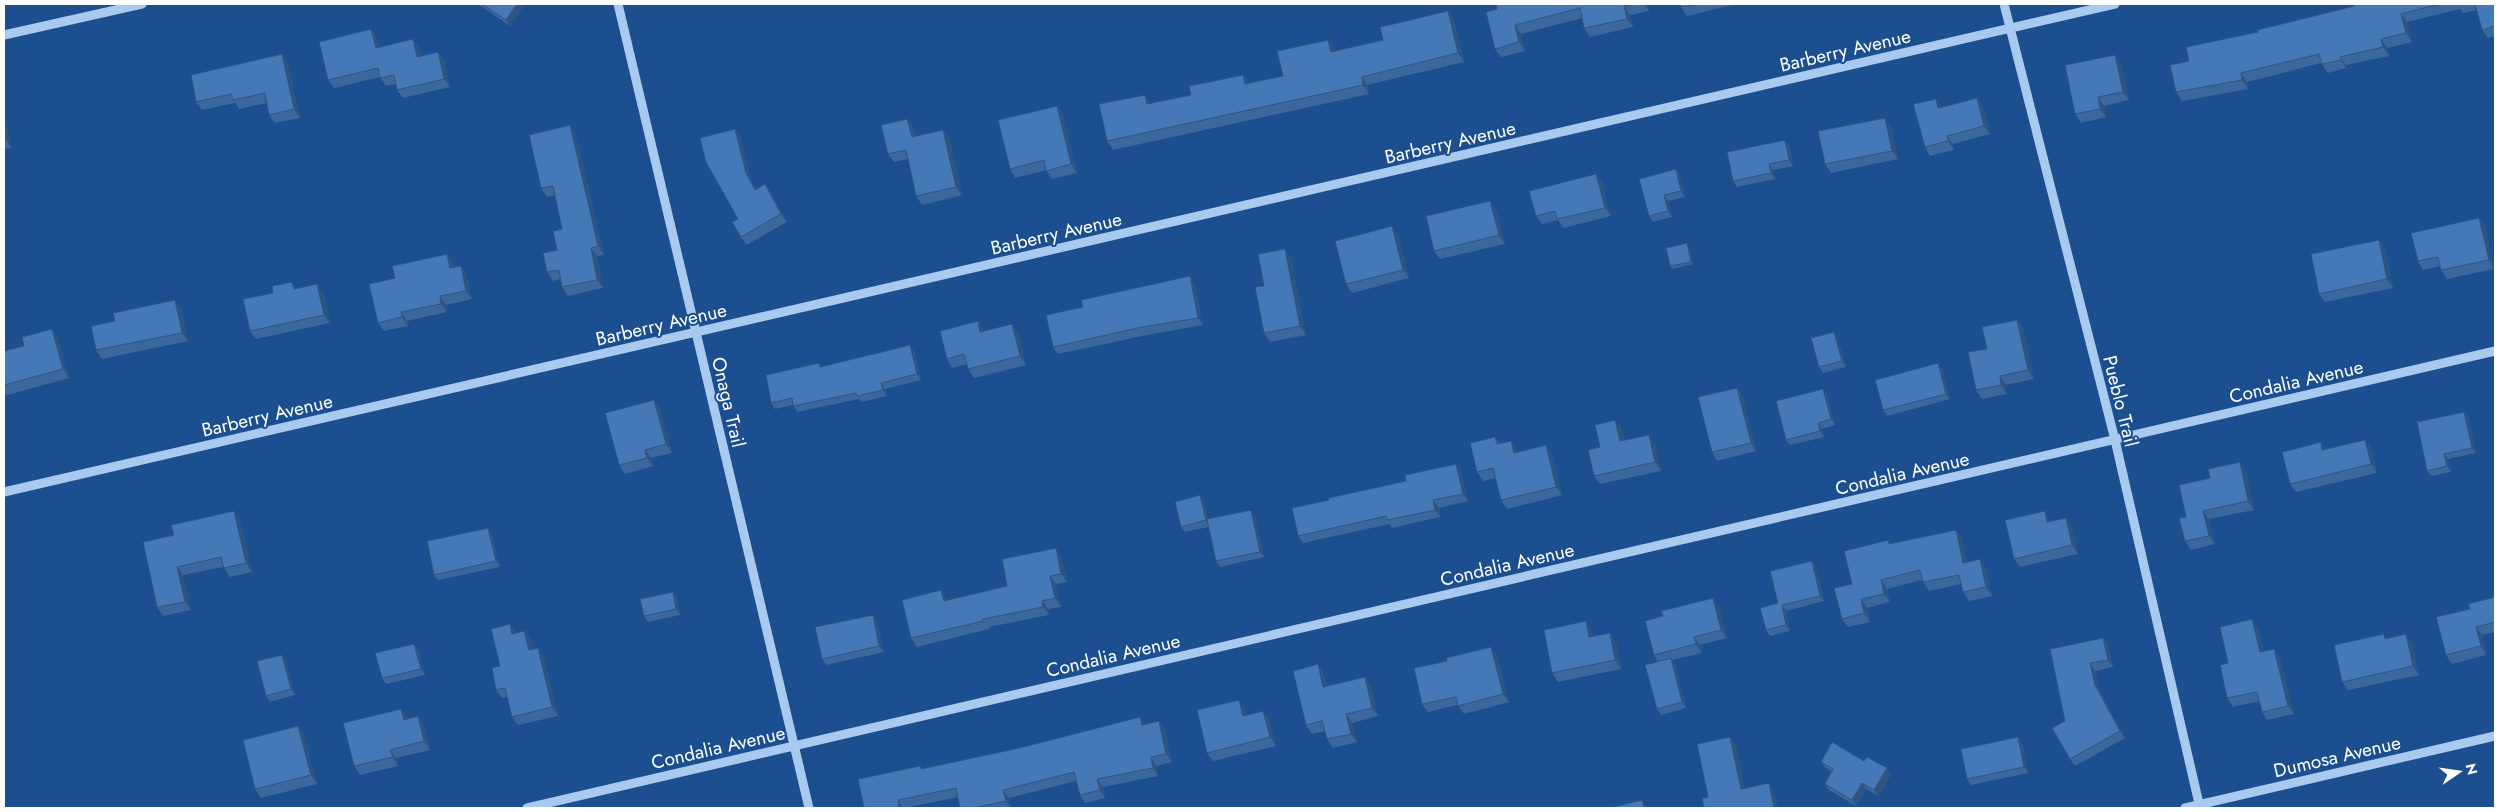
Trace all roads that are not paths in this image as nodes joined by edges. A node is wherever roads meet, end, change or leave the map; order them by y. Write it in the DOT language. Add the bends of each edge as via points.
graph roads {
  1 [pos="142,4"];
  2 [pos="618,4"];
  3 [pos="2004,4"];
  4 [pos="2115,4"];
  5 [pos="2010,29"];
  6 [pos="4,35"];
  7 [pos="696,333"];
  8 [pos="2495,351"];
  9 [pos="2115,440"];
  10 [pos="4,492"];
  11 [pos="2495,736"];
  12 [pos="794,746"];
  13 [pos="2200,807"];
  14 [pos="527,808"];
  15 [pos="809,808"];
  16 [pos="2185,808"];
  1 -- 6 [label="street"];
  2 -- 7 [label="street, Onaga Trail"];
  3 -- 5 [label="street, Pueblo Trail"];
  4 -- 5 [label="street, Barberry Avenue"];
  5 -- 7 [label="street, Barberry Avenue"];
  5 -- 9 [label="street, Pueblo Trail"];
  7 -- 10 [label="street, Barberry Avenue"];
  7 -- 12 [label="street, Onaga Trail"];
  8 -- 9 [label="street, Condalia Avenue"];
  9 -- 12 [label="street, Condalia Avenue"];
  9 -- 13 [label="street, Pueblo Trail"];
  11 -- 13 [label="street, Dumosa Avenue"];
  12 -- 14 [label="street, Condalia Avenue"];
  12 -- 15 [label="street, Onaga Trail"];
  13 -- 16 [label="street, Dumosa Avenue"];
}
